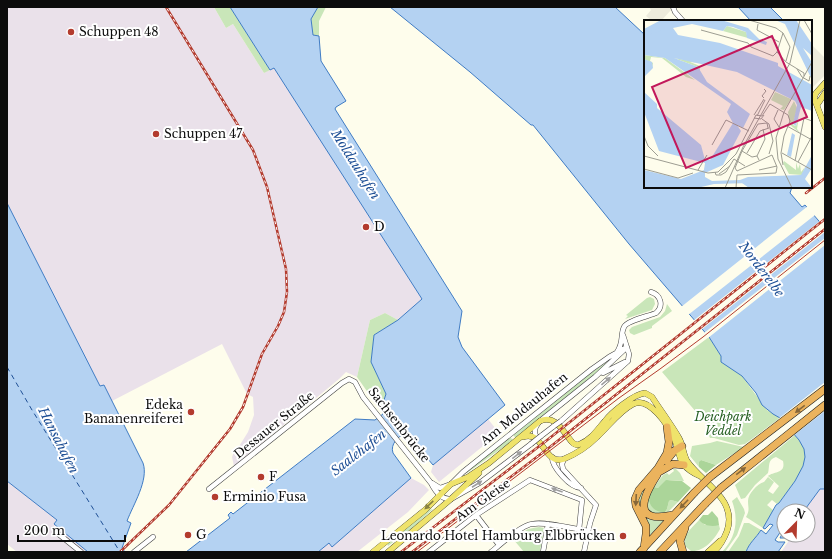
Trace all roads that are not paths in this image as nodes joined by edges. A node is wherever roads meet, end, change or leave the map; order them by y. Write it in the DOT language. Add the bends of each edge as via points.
graph roads {
  1 [pos="673,7"];
  2 [pos="682,20"];
  3 [pos="825,83"];
  4 [pos="825,93"];
  5 [pos="814,105"];
  6 [pos="825,127"];
  7 [pos="651,292"];
  8 [pos="623,335"];
  9 [pos="627,347"];
  10 [pos="616,353"];
  11 [pos="628,361"];
  12 [pos="595,377"];
  13 [pos="352,380"];
  14 [pos="825,389"];
  15 [pos="825,405"];
  16 [pos="556,409"];
  17 [pos="540,421"];
  18 [pos="557,423"];
  19 [pos="667,427"];
  20 [pos="539,437"];
  21 [pos="520,438"];
  22 [pos="573,444"];
  23 [pos="681,448"];
  24 [pos="667,453"];
  25 [pos="552,457"];
  26 [pos="566,458"];
  27 [pos="489,463"];
  28 [pos="684,465"];
  29 [pos="659,472"];
  30 [pos="702,477"];
  31 [pos="431,483"];
  32 [pos="451,484"];
  33 [pos="436,486"];
  34 [pos="580,488"];
  35 [pos="209,489"];
  36 [pos="442,495"];
  37 [pos="451,499"];
  38 [pos="476,515"];
  39 [pos="673,515"];
  40 [pos="687,522"];
  41 [pos="548,524"];
  42 [pos="578,530"];
  43 [pos="588,531"];
  44 [pos="56,532"];
  45 [pos="153,537"];
  46 [pos="725,537"];
  47 [pos="402,541"];
  48 [pos="499,545"];
  49 [pos="642,550"];
  50 [pos="683,551"];
  51 [pos="81,552"];
  52 [pos="134,552"];
  53 [pos="373,552"];
  54 [pos="388,552"];
  55 [pos="429,552"];
  56 [pos="491,552"];
  57 [pos="543,552"];
  58 [pos="584,552"];
  59 [pos="660,552"];
  60 [pos="708,552"];
  61 [pos="714,552"];
  1 -- 2 [label="street"];
  3 -- 5 [label="main road" via="815,94"];
  4 -- 5 [label="main road"];
  5 -- 6 [label="main road"];
  7 -- 8 [label="street" via="661,302 659,310 628,323 623,328"];
  8 -- 9 [label="street"];
  8 -- 10 [label="street"];
  9 -- 10 [label="street, Am Moldauhafen"];
  9 -- 11 [label="street" via="630,357"];
  9 -- 12 [label="street"];
  10 -- 32 [label="street, Am Moldauhafen" via="592,369"];
  11 -- 12 [label="street"];
  18 -- 11 [label="street, one-way"];
  12 -- 16 [label="street"];
  13 -- 31 [label="street, Sachsenbrücke"];
  13 -- 35 [label="street, Dessauer Straße" via="342,382"];
  14 -- 39 [label="highway, one-way, bridge" via="710,477"];
  40 -- 15 [label="highway, one-way, bridge" via="721,488"];
  16 -- 17 [label="street"];
  16 -- 18 [label="street" via="553,414"];
  17 -- 18 [label="main road" via="548,419"];
  17 -- 20 [label="street" via="535,428"];
  17 -- 21 [label="main road"];
  18 -- 20 [label="street"];
  18 -- 22 [label="main road"];
  19 -- 23 [label="main road"];
  19 -- 24 [label="highway"];
  19 -- 26 [label="main road" via="650,406 635,403 612,420 596,438"];
  20 -- 21 [label="main road" via="528,435"];
  20 -- 25 [label="main road"];
  37 -- 20 [label="street, one-way, bridge" via="486,478"];
  21 -- 27 [label="main road"];
  22 -- 23 [label="main road" via="580,444 593,435 608,417 636,396 645,393 651,396 680,439"];
  22 -- 26 [label="main road"];
  23 -- 24 [label="highway"];
  23 -- 28 [label="main road" via="681,460"];
  23 -- 29 [label="highway" via="671,455"];
  23 -- 30 [label="main road" via="689,463"];
  24 -- 49 [label="highway, one-way" via="635,498 646,526"];
  25 -- 26 [label="main road" via="558,460"];
  25 -- 34 [label="street" via="553,463 566,481"];
  26 -- 34 [label="street" via="562,464 563,469"];
  27 -- 32 [label="main road" via="468,477"];
  27 -- 37 [label="main road"];
  28 -- 29 [label="highway" via="673,464"];
  28 -- 30 [label="main road"];
  29 -- 39 [label="highway" via="643,501 644,507 648,514 655,517"];
  30 -- 46 [label="main road" via="726,505 729,521"];
  31 -- 33 [label="street, Sachsenbrücke"];
  31 -- 36 [label="street, Sachsenbrücke"];
  32 -- 33 [label="street" via="442,488"];
  32 -- 36 [label="main road, Am Moldauhafen"];
  33 -- 36 [label="street, Sachsenbrücke"];
  34 -- 43 [label="street" via="596,507"];
  36 -- 37 [label="street"];
  36 -- 47 [label="street" via="443,502"];
  36 -- 53 [label="main road, Am Moldauhafen, one-way"];
  37 -- 47 [label="main road"];
  42 -- 38 [label="street, Am Gleise, one-way" via="583,501 530,480"];
  38 -- 48 [label="street"];
  38 -- 55 [label="street, Am Gleise"];
  39 -- 49 [label="highway"];
  40 -- 50 [label="highway" via="680,539"];
  40 -- 59 [label="highway"];
  41 -- 42 [label="street"];
  41 -- 48 [label="street" via="531,524 523,527"];
  41 -- 57 [label="street"];
  42 -- 43 [label="street"];
  43 -- 58 [label="street"];
  44 -- 51 [label="street"];
  45 -- 52 [label="street"];
  46 -- 60 [label="main road"];
  46 -- 61 [label="main road"];
  47 -- 54 [label="main road"];
  48 -- 56 [label="street"];
}
